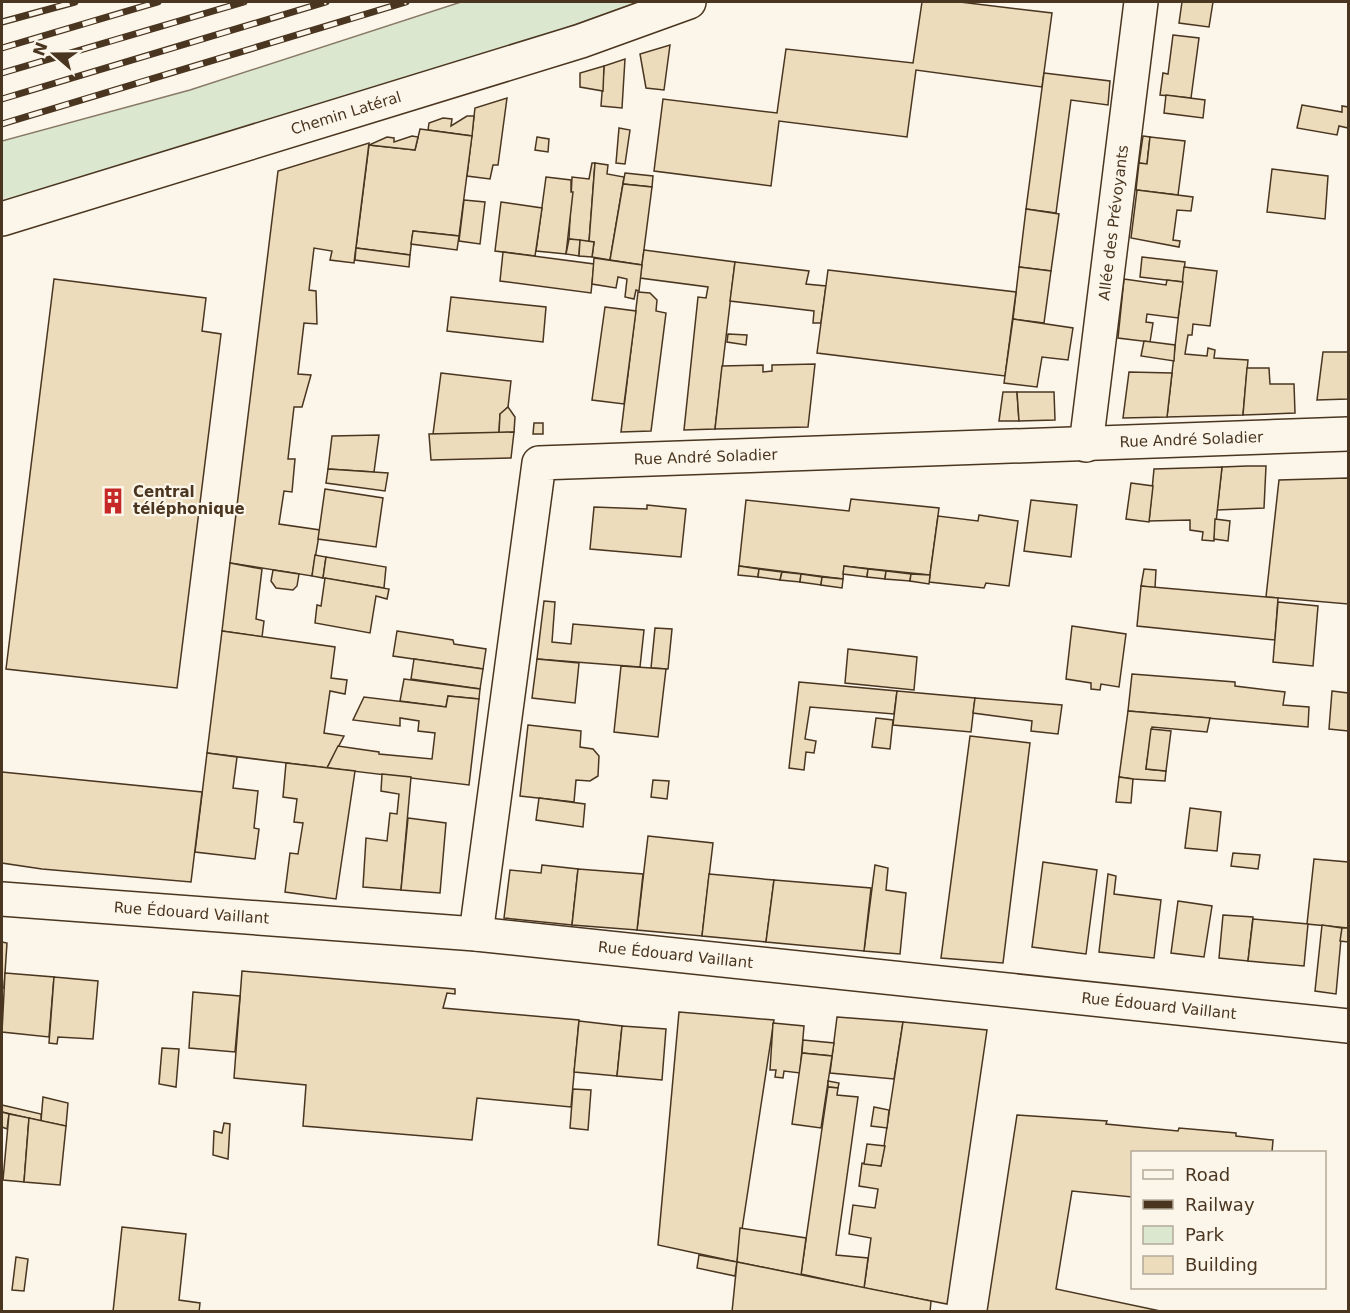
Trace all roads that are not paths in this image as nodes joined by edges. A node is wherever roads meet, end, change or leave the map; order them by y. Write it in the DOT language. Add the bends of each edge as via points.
graph roads {
  1 [pos="689,2"];
  2 [pos="1141,2"];
  3 [pos="2,219"];
  4 [pos="1348,434"];
  5 [pos="1086,445"];
  6 [pos="2,899"];
  7 [pos="476,934"];
  8 [pos="1348,1026"];
  1 -- 3 [label="street, Chemin Latéral" via="581,41"];
  2 -- 5 [label="street, Allée des Prévoyants"];
  4 -- 5 [label="street, Rue André Soladier"];
  5 -- 7 [label="street, Rue André Soladier" via="539,463"];
  6 -- 7 [label="street, Rue Édouard Vaillant"];
  7 -- 8 [label="street, Rue Édouard Vaillant"];
}
